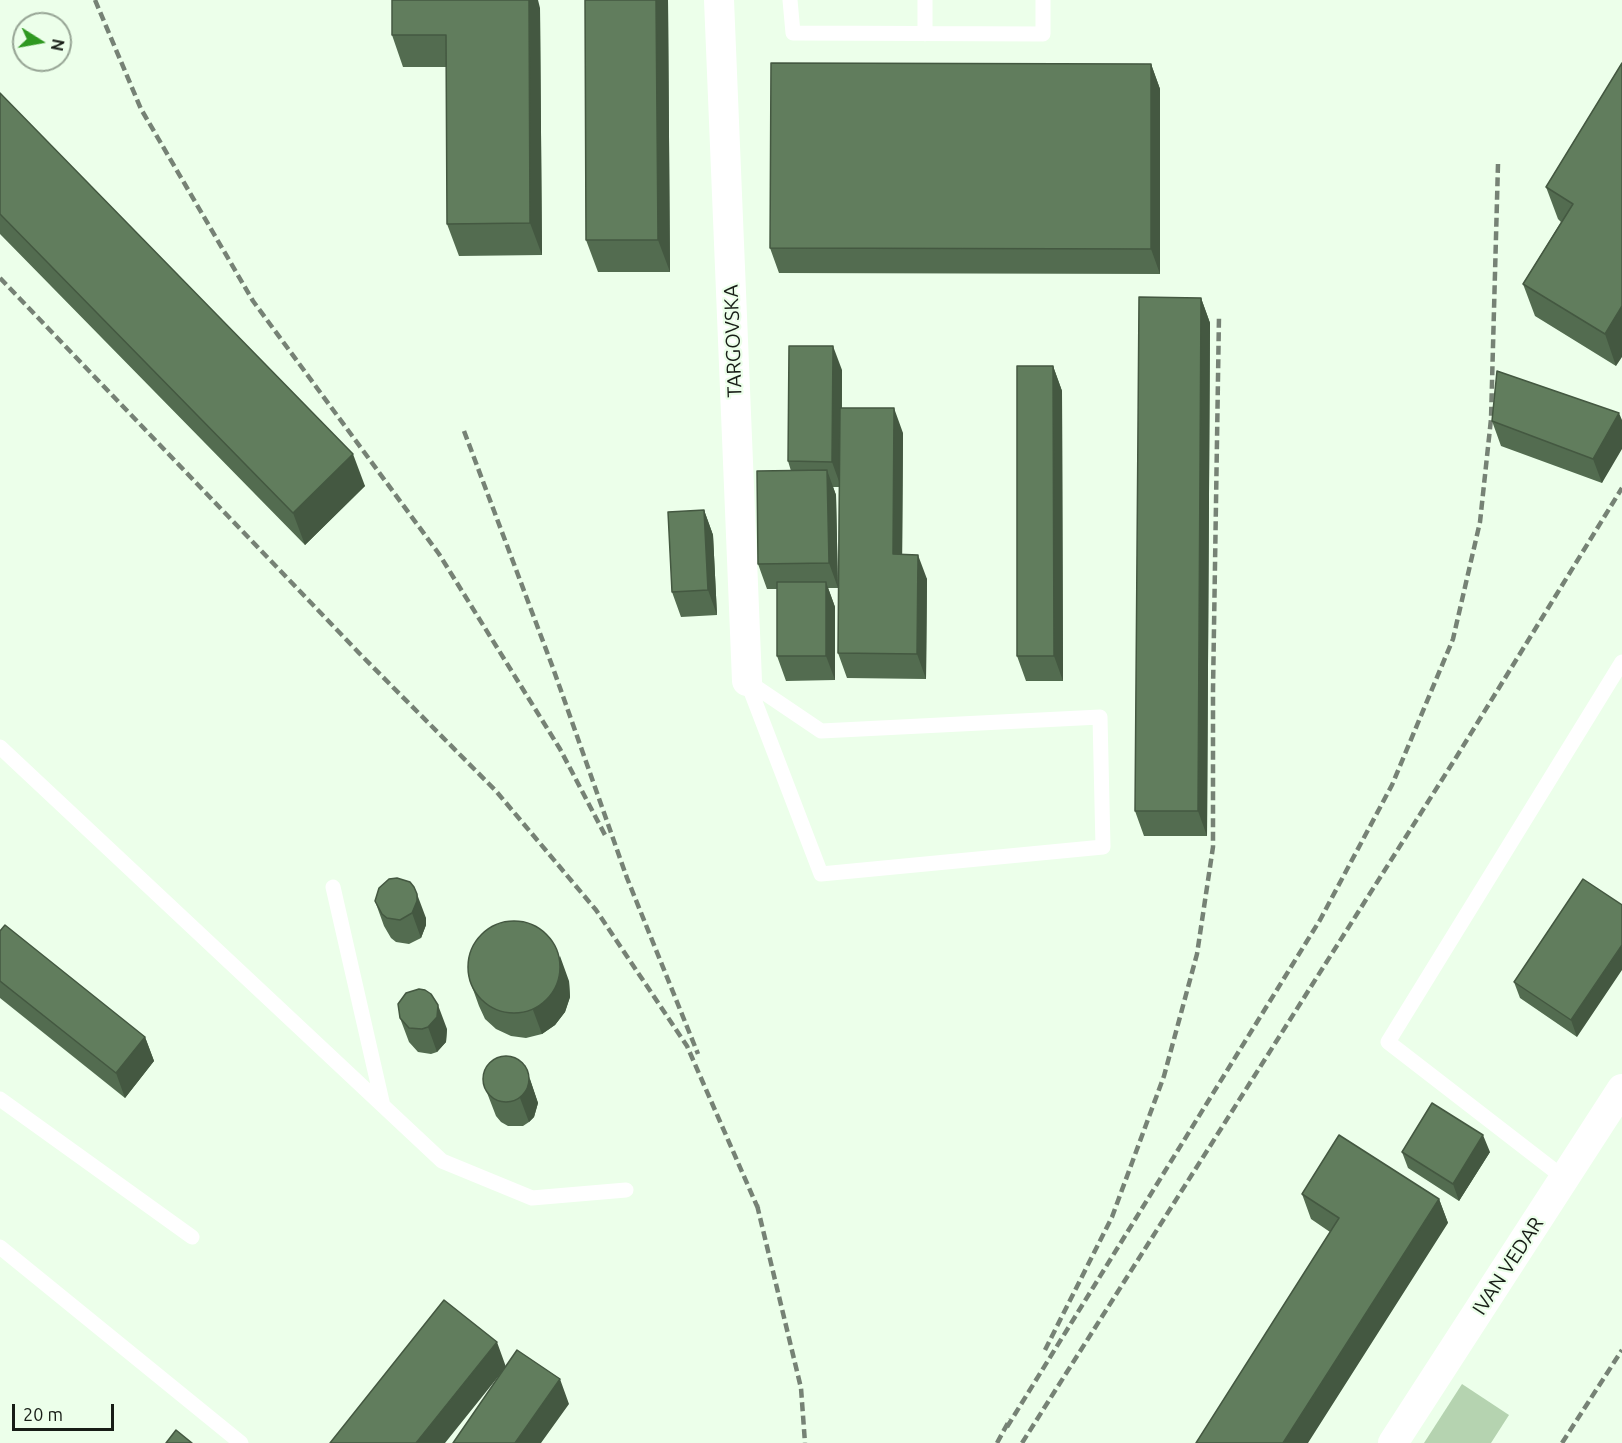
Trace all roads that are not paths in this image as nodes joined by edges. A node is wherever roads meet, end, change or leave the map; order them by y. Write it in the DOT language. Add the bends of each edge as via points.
graph roads {
  1 [pos="719,0"];
  2 [pos="790,0"];
  3 [pos="925,0"];
  4 [pos="1043,0"];
  5 [pos="925,34"];
  6 [pos="1622,663"];
  7 [pos="747,681"];
  8 [pos="0,747"];
  9 [pos="333,886"];
  10 [pos="1622,1089"];
  11 [pos="0,1099"];
  12 [pos="383,1106"];
  13 [pos="1564,1178"];
  14 [pos="626,1190"];
  15 [pos="192,1237"];
  16 [pos="0,1247"];
  17 [pos="241,1443"];
  18 [pos="1393,1443"];
  1 -- 7 [label="street, TARGOVSKA"];
  2 -- 5 [label="lane" via="792,33"];
  3 -- 5 [label="lane"];
  4 -- 5 [label="lane" via="1043,34"];
  6 -- 13 [label="lane" via="1388,1042"];
  7 -- 7 [label="lane" via="820,874 1103,847 1100,717 821,731"];
  8 -- 12 [label="lane"];
  9 -- 12 [label="lane"];
  10 -- 13 [label="street, IVAN VEDAR"];
  11 -- 15 [label="lane"];
  12 -- 14 [label="lane" via="442,1161 532,1198"];
  13 -- 18 [label="street, IVAN VEDAR"];
  16 -- 17 [label="lane"];
}
